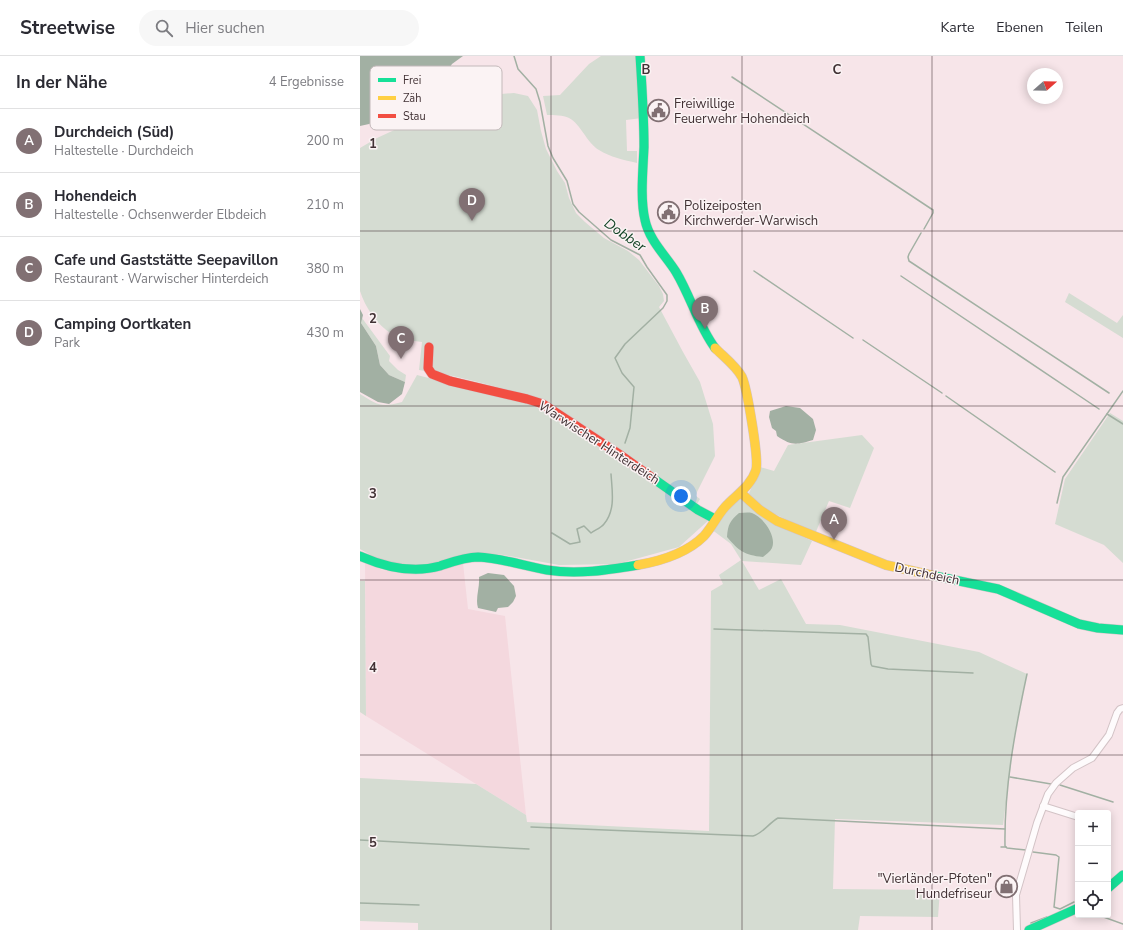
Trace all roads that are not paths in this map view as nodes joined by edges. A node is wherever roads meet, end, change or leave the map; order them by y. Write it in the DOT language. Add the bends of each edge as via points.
graph roads {
  1 [pos="640,56"];
  2 [pos="429,347"];
  3 [pos="741,493"];
  4 [pos="715,519"];
  5 [pos="360,556"];
  6 [pos="1123,630"];
  7 [pos="1123,708"];
  8 [pos="1043,806"];
  9 [pos="1075,816"];
  10 [pos="1123,875"];
  11 [pos="1111,885"];
  12 [pos="1075,910"];
  13 [pos="1041,928"];
  14 [pos="1017,930"];
  15 [pos="1030,930"];
  1 -- 3 [label="street" via="644,111 645,221 686,290 706,334 715,348 736,369 743,382 757,462 751,480"];
  2 -- 4 [label="street, Warwischer Hinterdeich" via="428,368 432,374 543,404"];
  3 -- 4 [label="street"];
  3 -- 6 [label="street, Durchdeich" via="777,521 886,565 998,589 1079,624"];
  4 -- 5 [label="street" via="700,539 674,555 648,563 588,572 561,572 500,559 474,557 414,571 373,562"];
  7 -- 8 [label="street" via="1117,714 1109,736 1098,751 1056,783"];
  8 -- 9 [label="street"];
  8 -- 14 [label="street" via="1016,895"];
  10 -- 11 [label="street"];
  12 -- 13 [label="street"];
  13 -- 15 [label="street"];
}
